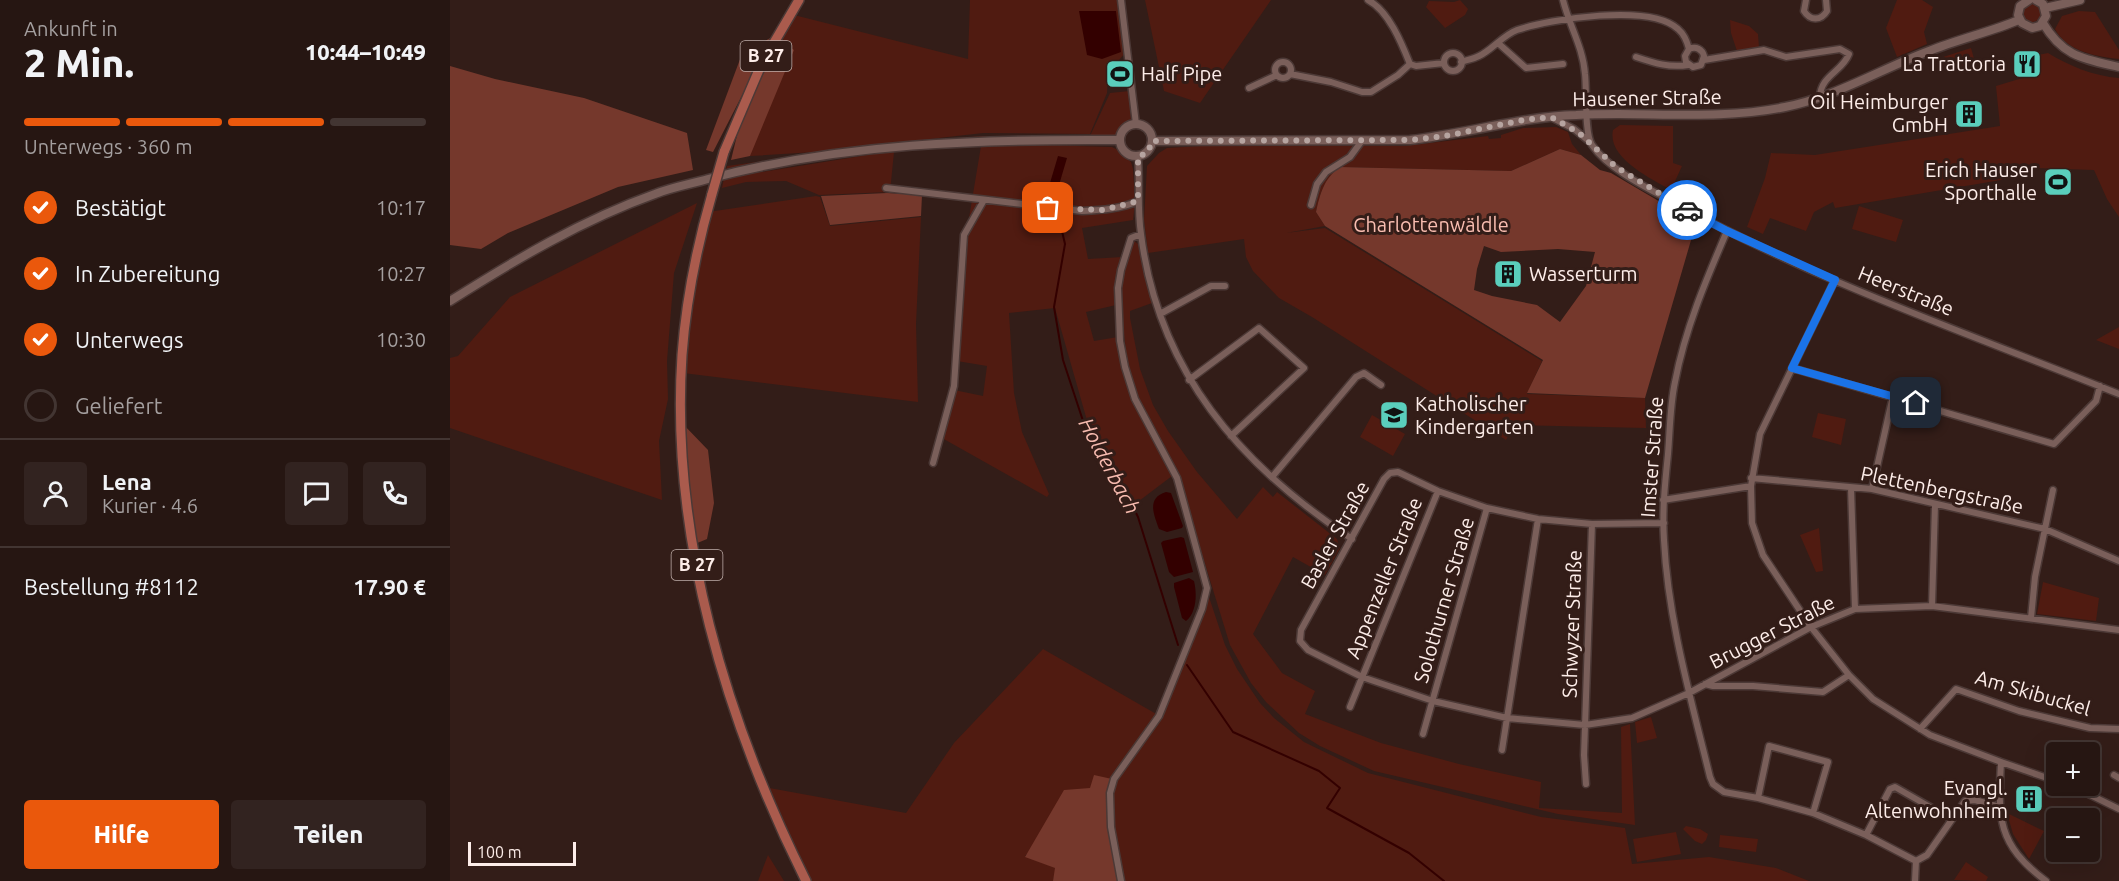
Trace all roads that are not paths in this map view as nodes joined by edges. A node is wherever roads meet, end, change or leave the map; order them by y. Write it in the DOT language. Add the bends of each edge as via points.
graph roads {
  1 [pos="800,0"];
  2 [pos="1121,0"];
  3 [pos="1368,0"];
  4 [pos="1563,0"];
  5 [pos="1806,0"];
  6 [pos="1826,0"];
  7 [pos="2036,0"];
  8 [pos="2080,0"];
  9 [pos="2024,1"];
  10 [pos="2045,8"];
  11 [pos="1569,19"];
  12 [pos="2019,20"];
  13 [pos="2043,23"];
  14 [pos="1498,43"];
  15 [pos="1689,49"];
  16 [pos="1636,57"];
  17 [pos="1704,60"];
  18 [pos="1461,62"];
  19 [pos="1444,63"];
  20 [pos="1410,64"];
  21 [pos="1563,64"];
  22 [pos="1688,64"];
  23 [pos="2119,67"];
  24 [pos="1290,74"];
  25 [pos="1277,75"];
  26 [pos="1249,88"];
  27 [pos="1820,97"];
  28 [pos="1587,114"];
  29 [pos="1551,117"];
  30 [pos="1136,124"];
  31 [pos="1119,140"];
  32 [pos="1152,141"];
  33 [pos="1361,142"];
  34 [pos="1590,142"];
  35 [pos="1138,157"];
  36 [pos="886,188"];
  37 [pos="984,200"];
  38 [pos="1138,201"];
  39 [pos="1311,206"];
  40 [pos="1727,231"];
  41 [pos="1141,234"];
  42 [pos="1835,280"];
  43 [pos="1225,286"];
  44 [pos="450,301"];
  45 [pos="1160,314"];
  46 [pos="1792,368"];
  47 [pos="1189,380"];
  48 [pos="1382,385"];
  49 [pos="2100,386"];
  50 [pos="2119,394"];
  51 [pos="1893,396"];
  52 [pos="1231,436"];
  53 [pos="933,463"];
  54 [pos="1272,477"];
  55 [pos="1751,478"];
  56 [pos="1751,486"];
  57 [pos="1851,488"];
  58 [pos="1872,489"];
  59 [pos="2053,490"];
  60 [pos="1438,491"];
  61 [pos="1663,500"];
  62 [pos="1935,505"];
  63 [pos="1487,508"];
  64 [pos="1538,519"];
  65 [pos="1664,523"];
  66 [pos="1592,524"];
  67 [pos="2045,529"];
  68 [pos="1352,539"];
  69 [pos="2119,561"];
  70 [pos="1932,606"];
  71 [pos="1855,609"];
  72 [pos="2031,618"];
  73 [pos="1811,627"];
  74 [pos="2119,630"];
  75 [pos="1849,675"];
  76 [pos="1362,677"];
  77 [pos="1705,684"];
  78 [pos="1689,693"];
  79 [pos="1433,701"];
  80 [pos="1350,706"];
  81 [pos="1507,718"];
  82 [pos="1585,725"];
  83 [pos="1920,729"];
  84 [pos="2119,729"];
  85 [pos="1423,734"];
  86 [pos="1502,750"];
  87 [pos="2001,762"];
  88 [pos="2046,778"];
  89 [pos="1586,784"];
  90 [pos="2093,796"];
  91 [pos="1758,798"];
  92 [pos="1999,807"];
  93 [pos="2119,808"];
  94 [pos="1813,813"];
  95 [pos="1951,819"];
  96 [pos="1866,835"];
  97 [pos="1916,861"];
  98 [pos="806,881"];
  99 [pos="1121,881"];
  100 [pos="1915,881"];
  101 [pos="2046,881"];
  1 -- 98 [label="main road, B 27, bridge" via="761,65 724,152 690,288 682,354 681,413 690,523 725,678 755,763"];
  2 -- 30 [label="street"];
  3 -- 20 [label="street" via="1399,35"];
  4 -- 11 [label="street"];
  5 -- 6 [label="street" via="1804,11 1815,19 1827,11"];
  7 -- 10 [label="main road"];
  8 -- 10 [label="main road"];
  9 -- 12 [label="main road" via="2018,10"];
  10 -- 13 [label="main road"];
  11 -- 14 [label="street" via="1514,31"];
  11 -- 15 [label="street" via="1640,15 1677,27"];
  11 -- 28 [label="street" via="1583,57"];
  12 -- 13 [label="main road" via="2032,28"];
  12 -- 27 [label="main road, Hausener Straße" via="1929,51"];
  13 -- 23 [label="main road" via="2060,46 2071,53"];
  14 -- 18 [label="street" via="1478,57"];
  14 -- 21 [label="street" via="1526,68"];
  15 -- 17 [label="street" via="1702,50"];
  15 -- 22 [label="street" via="1685,57"];
  16 -- 22 [label="street" via="1676,67"];
  17 -- 22 [label="street" via="1696,67"];
  17 -- 27 [label="street" via="1764,51 1786,57 1840,49 1849,54 1844,64 1827,78"];
  18 -- 19 [label="street" via="1452,71"];
  18 -- 19 [label="street" via="1452,53"];
  19 -- 20 [label="street"];
  20 -- 24 [label="street" via="1371,92"];
  24 -- 25 [label="street" via="1284,78"];
  24 -- 25 [label="street" via="1290,66 1281,63 1276,68"];
  25 -- 26 [label="street"];
  27 -- 28 [label="main road, Hausener Straße" via="1742,113"];
  28 -- 29 [label="main road, Hausener Straße"];
  28 -- 34 [label="street"];
  29 -- 33 [label="main road, Hausener Straße" via="1445,136"];
  29 -- 34 [label="street, Heerstraße"];
  30 -- 31 [label="main road" via="1123,130"];
  30 -- 32 [label="main road" via="1148,129"];
  31 -- 35 [label="main road" via="1127,154"];
  31 -- 44 [label="main road" via="885,146 738,171 657,193 602,215 519,257"];
  32 -- 33 [label="main road, Hausener Straße"];
  32 -- 35 [label="main road" via="1148,152"];
  33 -- 39 [label="street" via="1350,157 1326,172 1317,184"];
  34 -- 40 [label="street, Heerstraße" via="1616,167 1654,192"];
  35 -- 38 [label="street"];
  36 -- 37 [label="street"];
  37 -- 38 [label="street" via="1082,211"];
  37 -- 53 [label="street" via="964,235 954,386"];
  38 -- 41 [label="street"];
  40 -- 42 [label="street, Heerstraße"];
  40 -- 61 [label="street, Imster Straße" via="1705,282 1674,383"];
  41 -- 45 [label="street"];
  41 -- 99 [label="street" via="1131,238 1120,270 1120,341 1135,399 1177,478 1207,588 1159,716 1114,779 1110,793 1111,827"];
  42 -- 46 [label="street"];
  42 -- 49 [label="street, Heerstraße"];
  43 -- 45 [label="street" via="1211,286"];
  45 -- 47 [label="street"];
  46 -- 51 [label="street"];
  46 -- 55 [label="street" via="1760,434"];
  47 -- 52 [label="street"];
  47 -- 52 [label="street" via="1259,328 1305,368"];
  48 -- 54 [label="street" via="1364,373 1356,377"];
  49 -- 50 [label="street, Heerstraße"];
  49 -- 51 [label="street" via="2096,401 2054,444"];
  51 -- 58 [label="street"];
  52 -- 54 [label="street"];
  54 -- 68 [label="street"];
  55 -- 56 [label="street"];
  55 -- 57 [label="street, Plettenbergstraße"];
  56 -- 61 [label="street"];
  56 -- 73 [label="street" via="1752,523 1763,555"];
  57 -- 58 [label="street, Plettenbergstraße"];
  57 -- 71 [label="street, Brugger Straße"];
  58 -- 62 [label="street, Plettenbergstraße"];
  59 -- 67 [label="street"];
  60 -- 63 [label="street, Basler Straße"];
  60 -- 68 [label="street, Basler Straße" via="1398,472 1390,473"];
  60 -- 76 [label="street, Appenzeller Straße"];
  61 -- 65 [label="street, Imster Straße"];
  62 -- 67 [label="street, Plettenbergstraße"];
  62 -- 70 [label="street"];
  63 -- 64 [label="street, Basler Straße"];
  63 -- 79 [label="street, Solothurner Straße"];
  64 -- 66 [label="street, Basler Straße"];
  64 -- 81 [label="street"];
  65 -- 66 [label="street, Basler Straße"];
  65 -- 78 [label="street, Imster Straße" via="1670,601"];
  66 -- 82 [label="street, Schwyzer Straße"];
  67 -- 69 [label="street, Plettenbergstraße"];
  67 -- 72 [label="street"];
  68 -- 76 [label="street, Basler Straße" via="1301,630 1300,641 1308,650"];
  70 -- 71 [label="street, Brugger Straße"];
  70 -- 72 [label="street, Brugger Straße"];
  71 -- 73 [label="street, Brugger Straße"];
  72 -- 74 [label="street, Brugger Straße"];
  73 -- 75 [label="street"];
  73 -- 77 [label="street, Brugger Straße"];
  75 -- 77 [label="street, Brugger Straße" via="1823,692"];
  75 -- 83 [label="street" via="1873,699"];
  76 -- 79 [label="street, Basler Straße"];
  76 -- 80 [label="street"];
  77 -- 78 [label="street, Brugger Straße"];
  78 -- 82 [label="street, Basler Straße" via="1632,718"];
  78 -- 91 [label="street, Imster Straße" via="1713,784 1724,792"];
  79 -- 81 [label="street, Basler Straße"];
  79 -- 85 [label="street"];
  81 -- 82 [label="street, Basler Straße"];
  81 -- 86 [label="street"];
  82 -- 89 [label="street"];
  83 -- 84 [label="street, Am Skibuckel" via="1956,689 2019,711 2090,728"];
  83 -- 87 [label="street"];
  87 -- 88 [label="street"];
  87 -- 92 [label="street"];
  90 -- 93 [label="street"];
  91 -- 94 [label="street"];
  91 -- 94 [label="street" via="1769,746 1828,762"];
  92 -- 95 [label="street" via="1965,801"];
  92 -- 101 [label="street" via="2011,846"];
  94 -- 96 [label="street"];
  95 -- 96 [label="street" via="1895,787 1890,789"];
  95 -- 97 [label="street" via="1927,855"];
  96 -- 97 [label="street"];
  97 -- 100 [label="street"];
}
